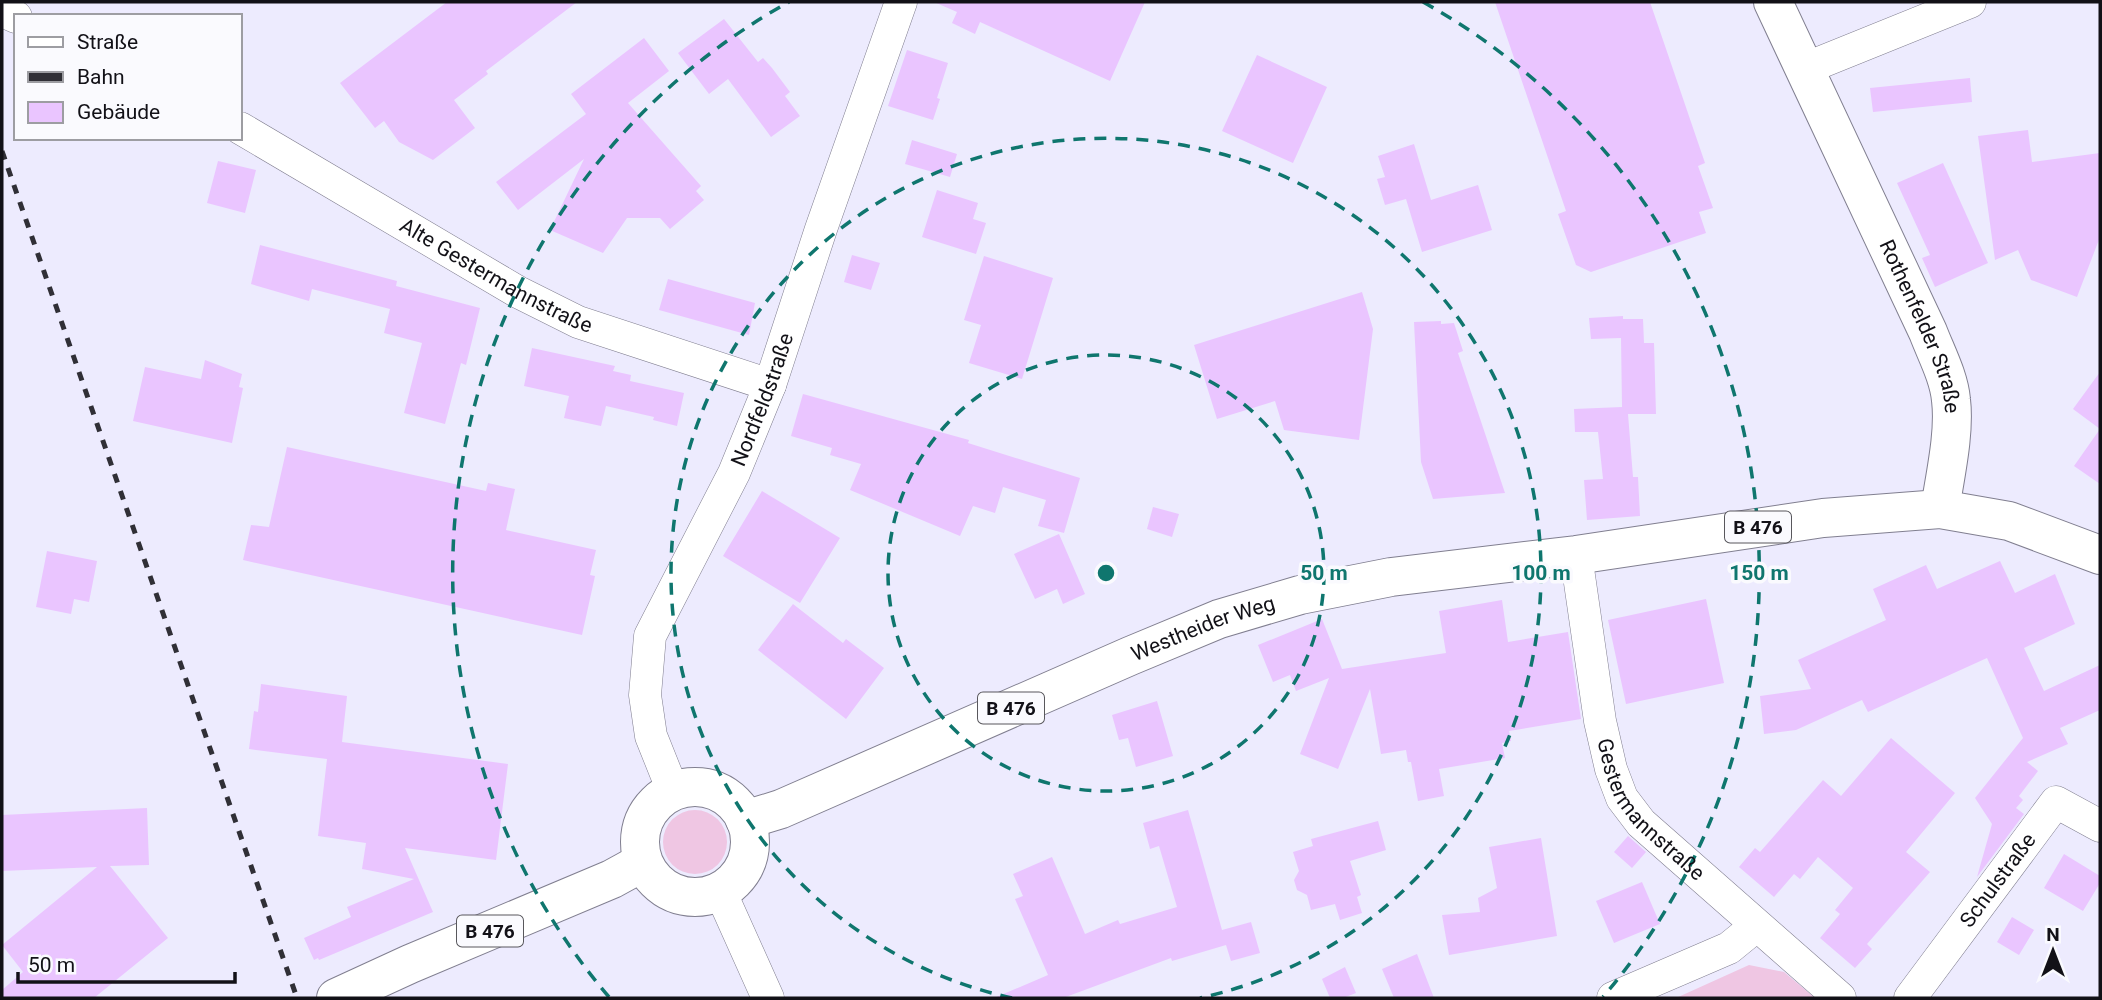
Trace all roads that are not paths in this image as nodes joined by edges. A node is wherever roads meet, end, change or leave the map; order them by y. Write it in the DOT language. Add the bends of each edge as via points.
graph roads {
  1 [pos="901,2"];
  2 [pos="1773,2"];
  3 [pos="1970,2"];
  4 [pos="1804,69"];
  5 [pos="242,129"];
  6 [pos="770,385"];
  7 [pos="1940,509"];
  8 [pos="1576,555"];
  9 [pos="2100,555"];
  10 [pos="673,791"];
  11 [pos="745,820"];
  12 [pos="2100,826"];
  13 [pos="643,862"];
  14 [pos="720,891"];
  15 [pos="1756,926"];
  16 [pos="336,998"];
  17 [pos="768,998"];
  18 [pos="1613,998"];
  19 [pos="1840,998"];
  20 [pos="1910,998"];
  1 -- 6 [label="street, Nordfeldstraße"];
  2 -- 4 [label="main road, Rothenfelder Straße"];
  3 -- 4 [label="street"];
  4 -- 7 [label="main road, Rothenfelder Straße" via="1928,332 1951,398"];
  5 -- 6 [label="street, Alte Gestermannstraße" via="518,292 578,322"];
  6 -- 10 [label="street, Nordfeldstraße" via="734,473 650,636 645,695 651,736"];
  7 -- 8 [label="main road, Westheider Weg / B 476" via="1823,518"];
  7 -- 9 [label="main road, B 476" via="2009,521"];
  8 -- 11 [label="main road, Westheider Weg / B 476" via="1391,577 1300,595 1219,619 781,809"];
  8 -- 15 [label="street, Gestermannstraße" via="1600,721 1622,798 1641,823"];
  10 -- 11 [label="main road" via="715,791 738,808"];
  10 -- 13 [label="main road" via="648,813 641,829"];
  11 -- 14 [label="main road" via="749,852 743,868"];
  12 -- 20 [label="street, Schulstraße" via="2056,802"];
  13 -- 14 [label="main road" via="667,890 702,897"];
  13 -- 16 [label="main road, B 476"];
  14 -- 17 [label="street"];
  15 -- 18 [label="street" via="1730,948"];
  15 -- 19 [label="street, Gestermannstraße"];
}
